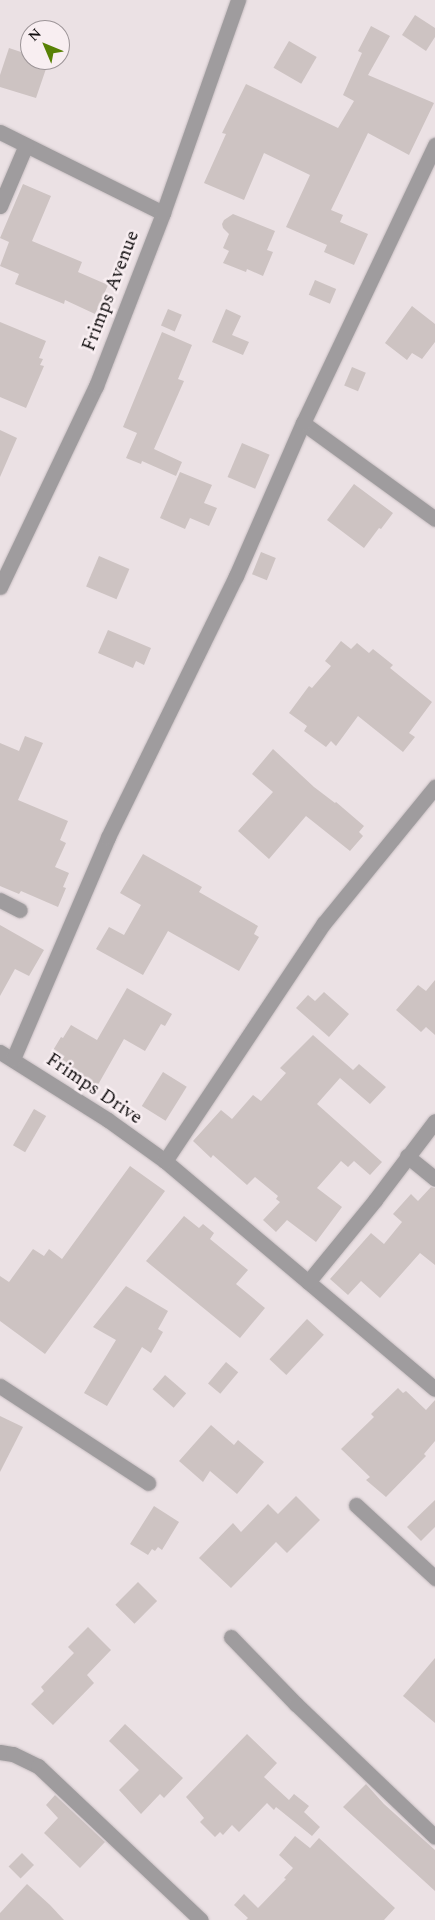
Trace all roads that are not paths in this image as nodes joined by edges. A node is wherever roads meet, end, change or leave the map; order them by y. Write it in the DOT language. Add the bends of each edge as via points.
graph roads {
  1 [pos="238,0"];
  2 [pos="0,132"];
  3 [pos="26,145"];
  4 [pos="435,145"];
  5 [pos="0,206"];
  6 [pos="163,213"];
  7 [pos="303,423"];
  8 [pos="435,519"];
  9 [pos="0,587"];
  10 [pos="435,787"];
  11 [pos="0,900"];
  12 [pos="20,910"];
  13 [pos="6,1055"];
  14 [pos="435,1121"];
  15 [pos="407,1156"];
  16 [pos="165,1161"];
  17 [pos="435,1179"];
  18 [pos="308,1282"];
  19 [pos="0,1386"];
  20 [pos="435,1389"];
  21 [pos="148,1483"];
  22 [pos="356,1505"];
  23 [pos="435,1578"];
  24 [pos="231,1637"];
  25 [pos="0,1752"];
  26 [pos="435,1838"];
  27 [pos="202,1920"];
  1 -- 6 [label="street, Frimps Avenue"];
  2 -- 3 [label="street"];
  3 -- 5 [label="street"];
  3 -- 6 [label="street"];
  4 -- 7 [label="street"];
  6 -- 9 [label="street, Frimps Avenue" via="96,386"];
  7 -- 8 [label="street"];
  7 -- 13 [label="street" via="236,576"];
  10 -- 16 [label="street" via="324,923"];
  11 -- 12 [label="street"];
  13 -- 16 [label="street, Frimps Drive"];
  14 -- 15 [label="street"];
  15 -- 17 [label="street"];
  15 -- 18 [label="street"];
  16 -- 18 [label="street, Frimps Drive"];
  18 -- 20 [label="street, Frimps Drive"];
  19 -- 21 [label="street"];
  22 -- 23 [label="street"];
  24 -- 26 [label="street"];
  25 -- 27 [label="street" via="13,1754 38,1766"];
}
